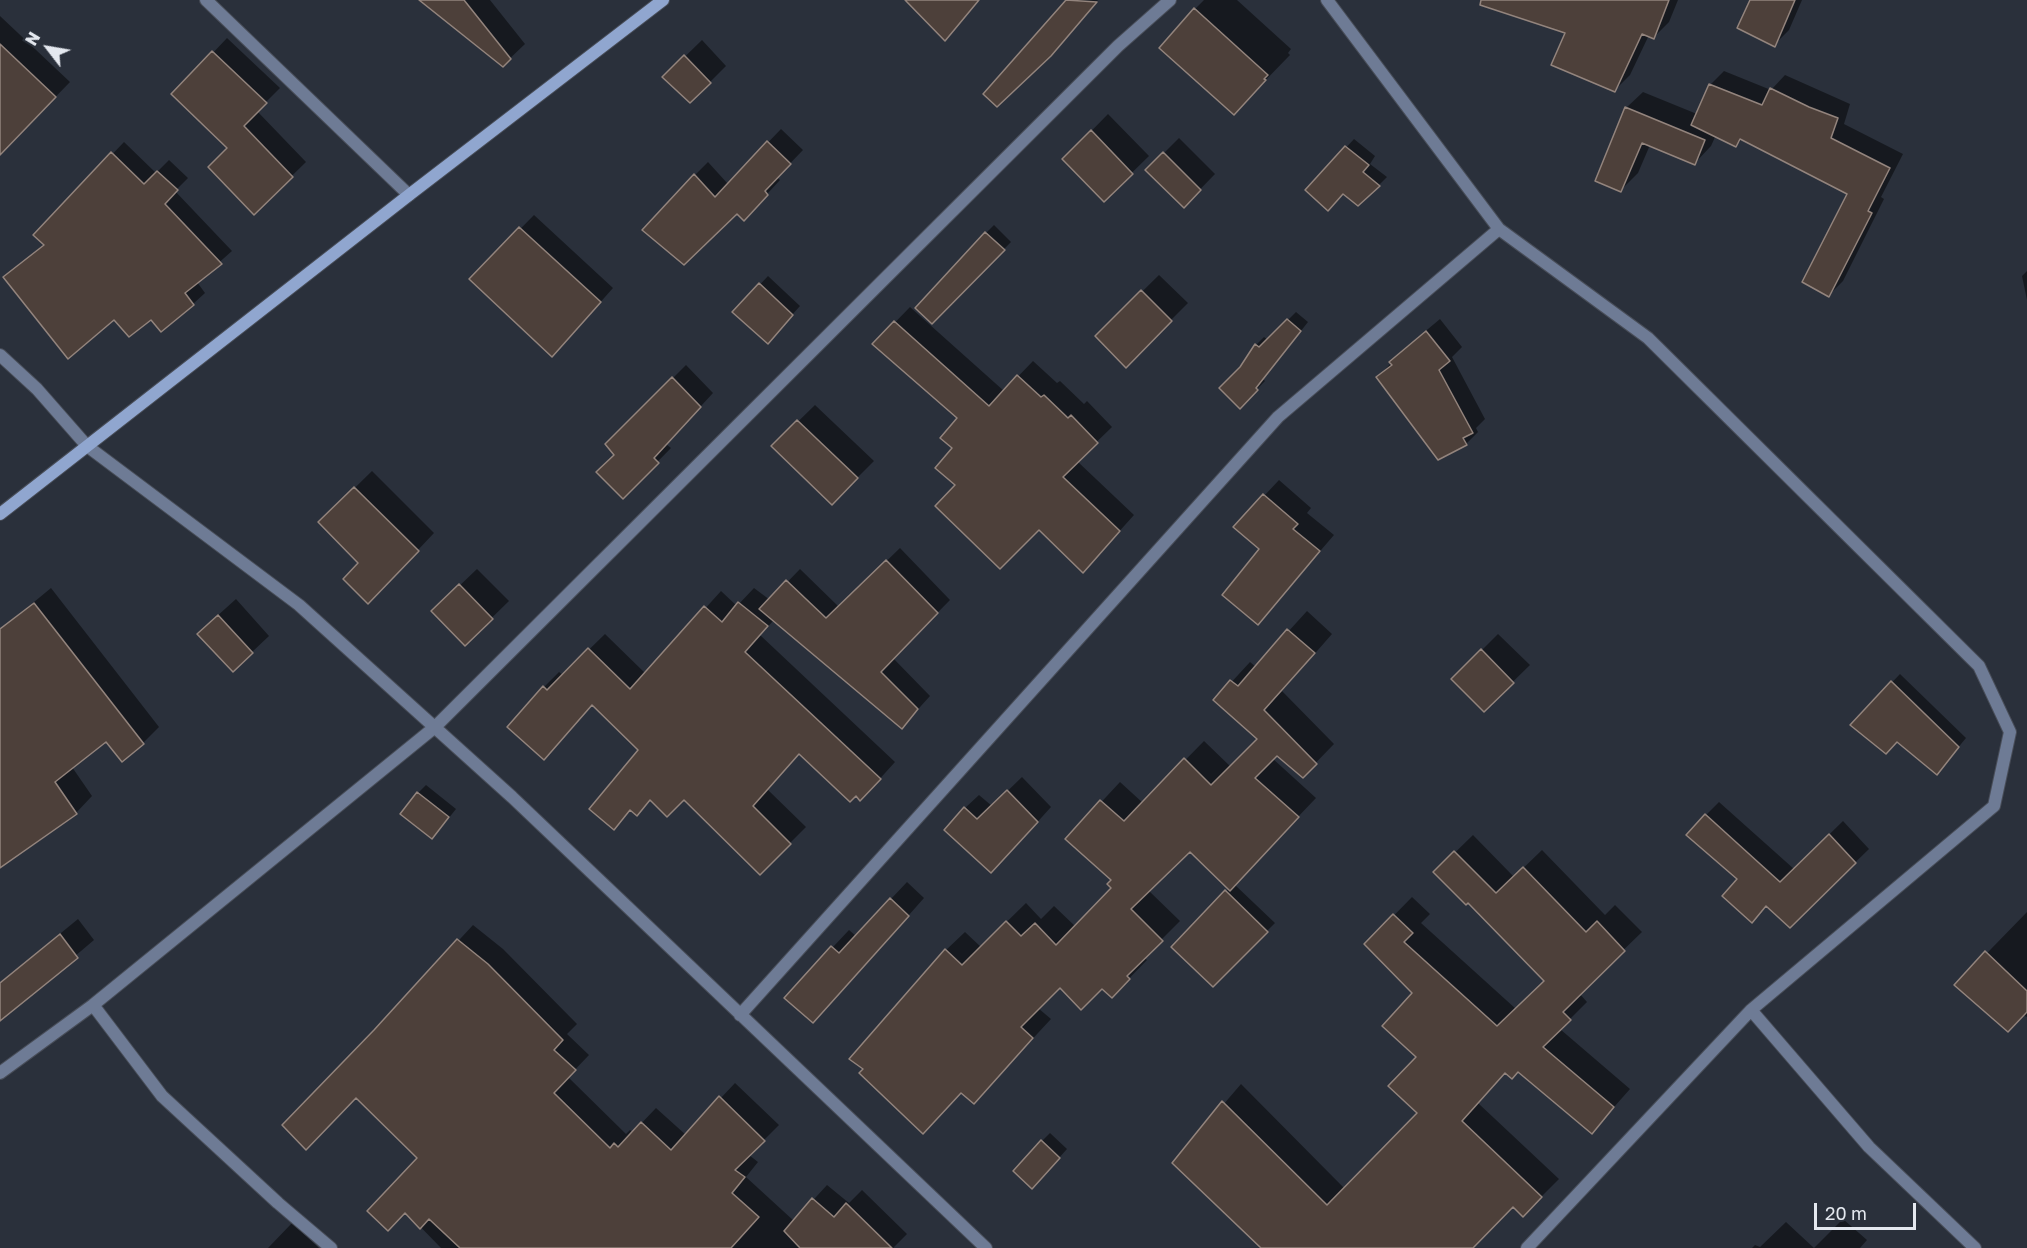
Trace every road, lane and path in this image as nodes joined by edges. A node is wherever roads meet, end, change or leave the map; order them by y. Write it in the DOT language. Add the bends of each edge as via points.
graph roads {
  1 [pos="206,0"];
  2 [pos="663,0"];
  3 [pos="1170,0"];
  4 [pos="1327,0"];
  5 [pos="409,195"];
  6 [pos="1499,229"];
  7 [pos="0,355"];
  8 [pos="87,446"];
  9 [pos="0,514"];
  10 [pos="435,728"];
  11 [pos="93,1005"];
  12 [pos="1750,1010"];
  13 [pos="741,1015"];
  14 [pos="0,1073"];
  15 [pos="331,1248"];
  16 [pos="987,1248"];
  17 [pos="1527,1248"];
  18 [pos="1975,1248"];
  1 -- 5 [label="street"];
  2 -- 5 [label="street"];
  3 -- 10 [label="street" via="1110,54"];
  4 -- 6 [label="street"];
  5 -- 8 [label="street"];
  6 -- 12 [label="street" via="1657,346 1979,666 2010,732 1994,806"];
  6 -- 13 [label="street" via="1278,417"];
  7 -- 8 [label="street" via="37,389"];
  8 -- 9 [label="street"];
  8 -- 10 [label="street" via="299,605"];
  10 -- 11 [label="street"];
  10 -- 13 [label="street"];
  11 -- 14 [label="street"];
  11 -- 15 [label="street" via="162,1096"];
  12 -- 17 [label="street"];
  12 -- 18 [label="street" via="1869,1147"];
  13 -- 16 [label="street"];
}
